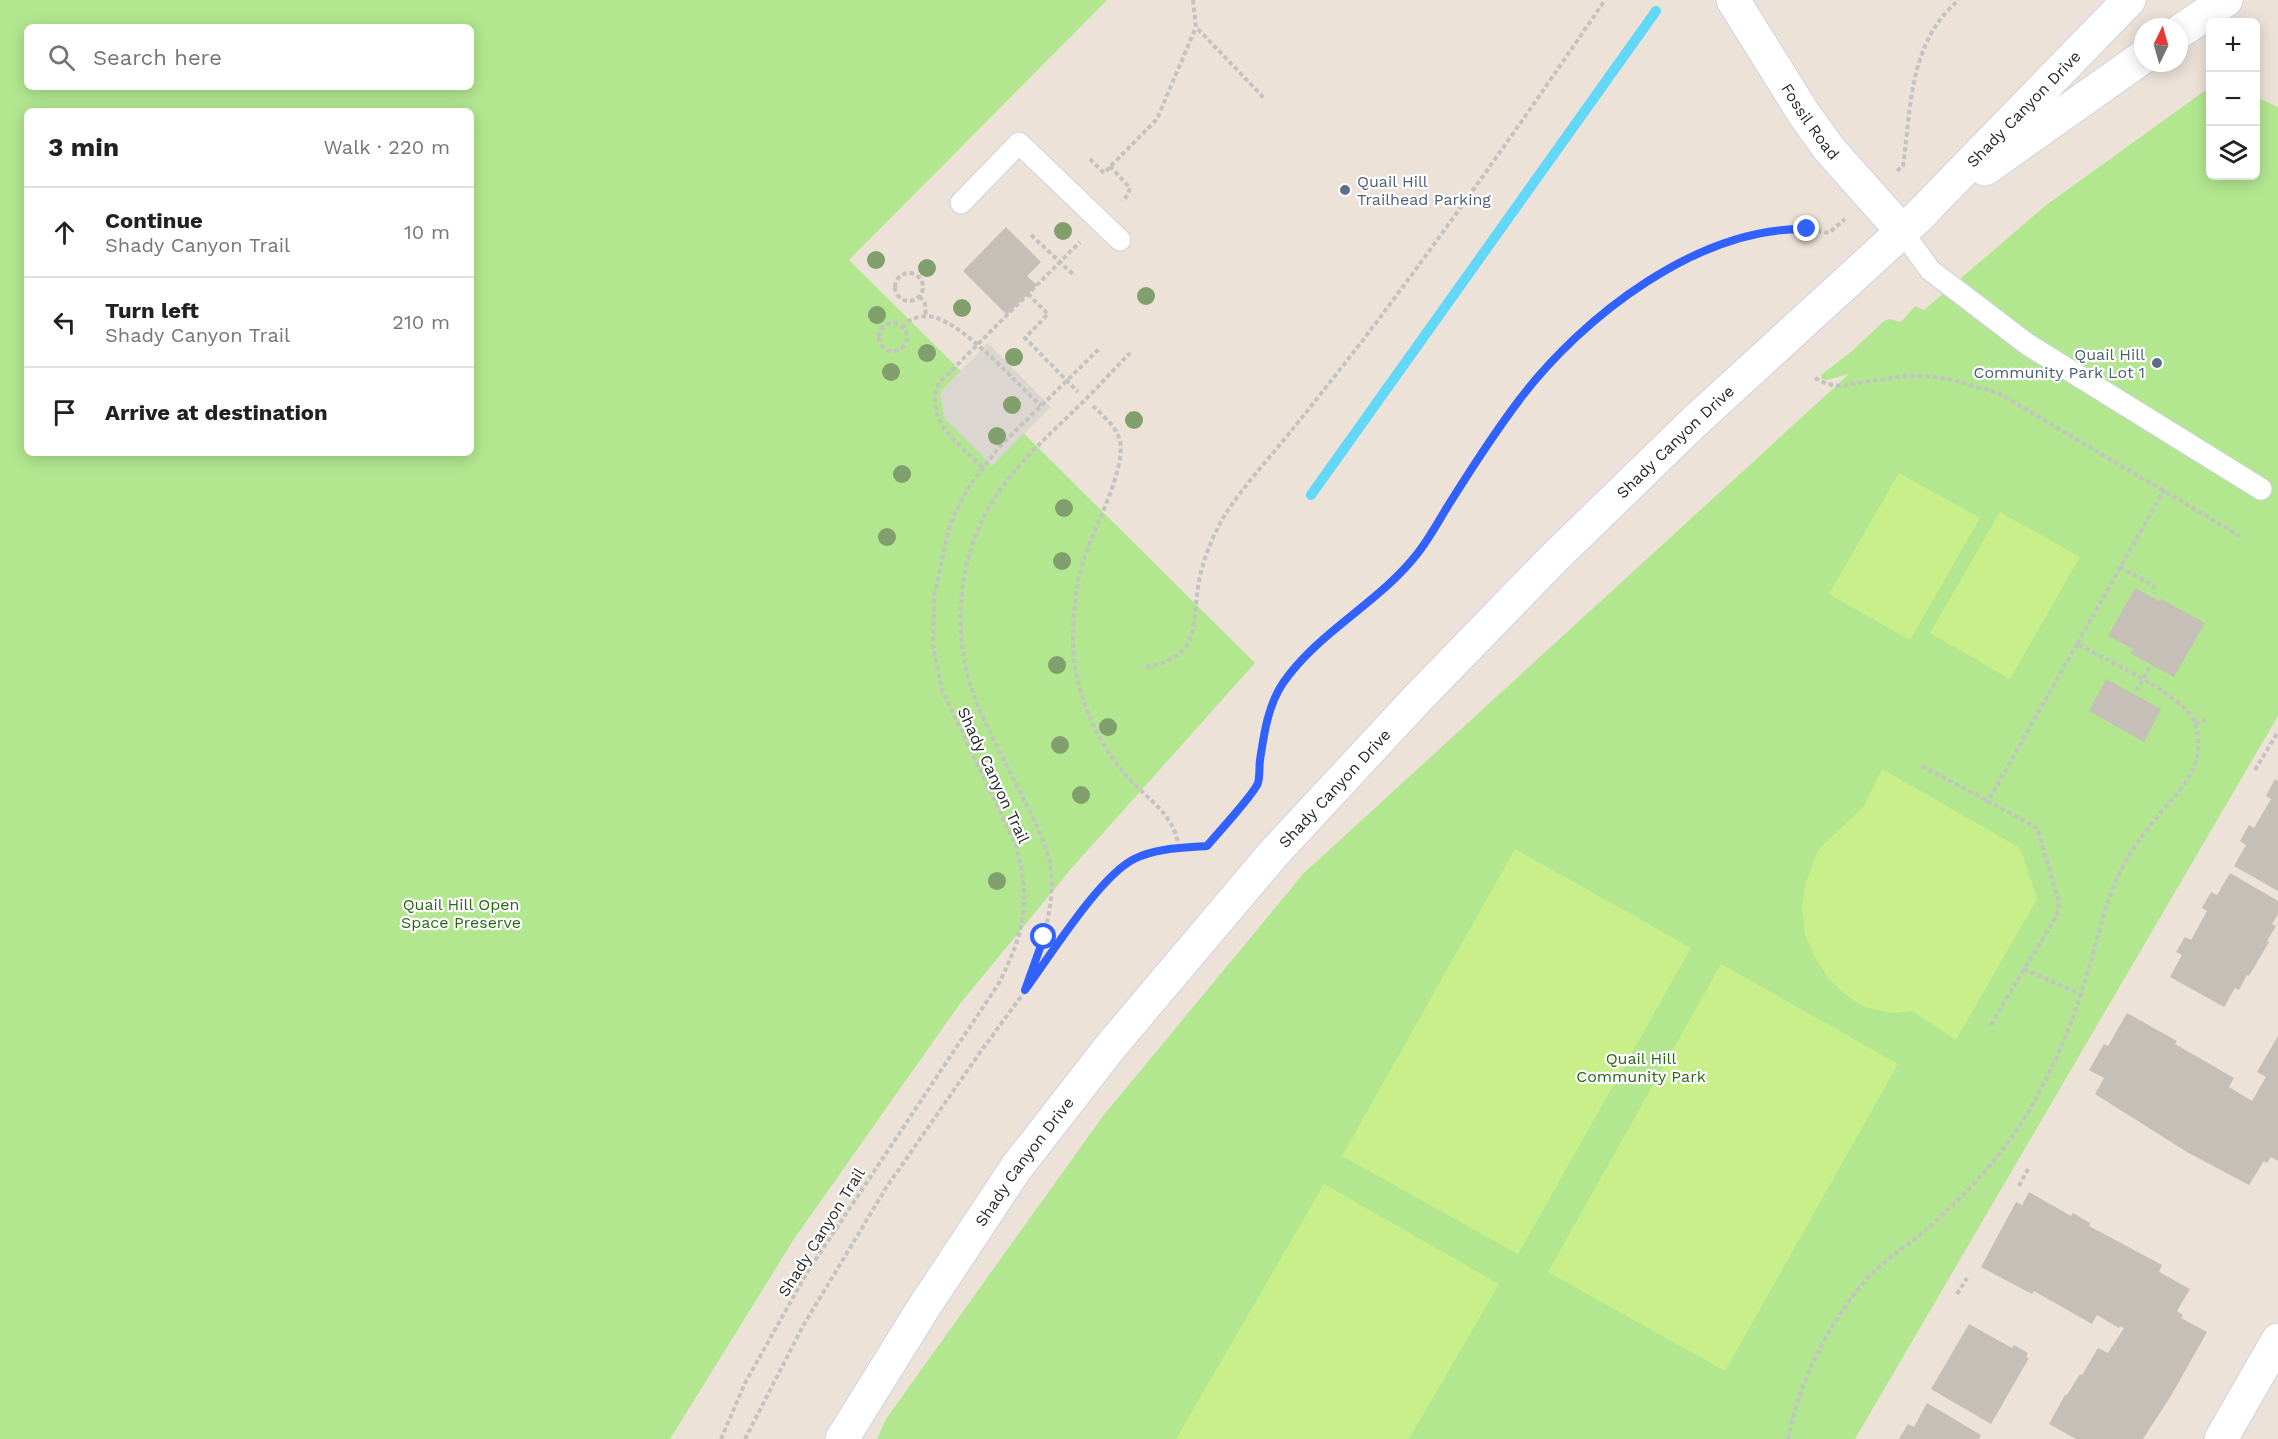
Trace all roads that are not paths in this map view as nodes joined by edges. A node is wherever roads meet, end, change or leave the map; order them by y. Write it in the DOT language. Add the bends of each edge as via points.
graph roads {
  1 [pos="1733,0"];
  2 [pos="2129,0"];
  3 [pos="2226,0"];
  4 [pos="2188,26"];
  5 [pos="2134,63"];
  6 [pos="961,203"];
  7 [pos="1910,224"];
  8 [pos="1120,240"];
  9 [pos="2261,489"];
  10 [pos="2278,1340"];
  11 [pos="842,1439"];
  12 [pos="2221,1439"];
  1 -- 7 [label="street, Fossil Road" via="1830,150"];
  2 -- 7 [label="street, Shady Canyon Drive"];
  3 -- 4 [label="street"];
  5 -- 7 [label="street, Shady Canyon Drive"];
  6 -- 8 [label="lane" via="1019,143"];
  7 -- 9 [label="lane" via="1930,270 2027,344"];
  7 -- 11 [label="street, Shady Canyon Drive" via="1693,423 1561,551 1274,853 1111,1046 1016,1167"];
  10 -- 12 [label="street"];
}
